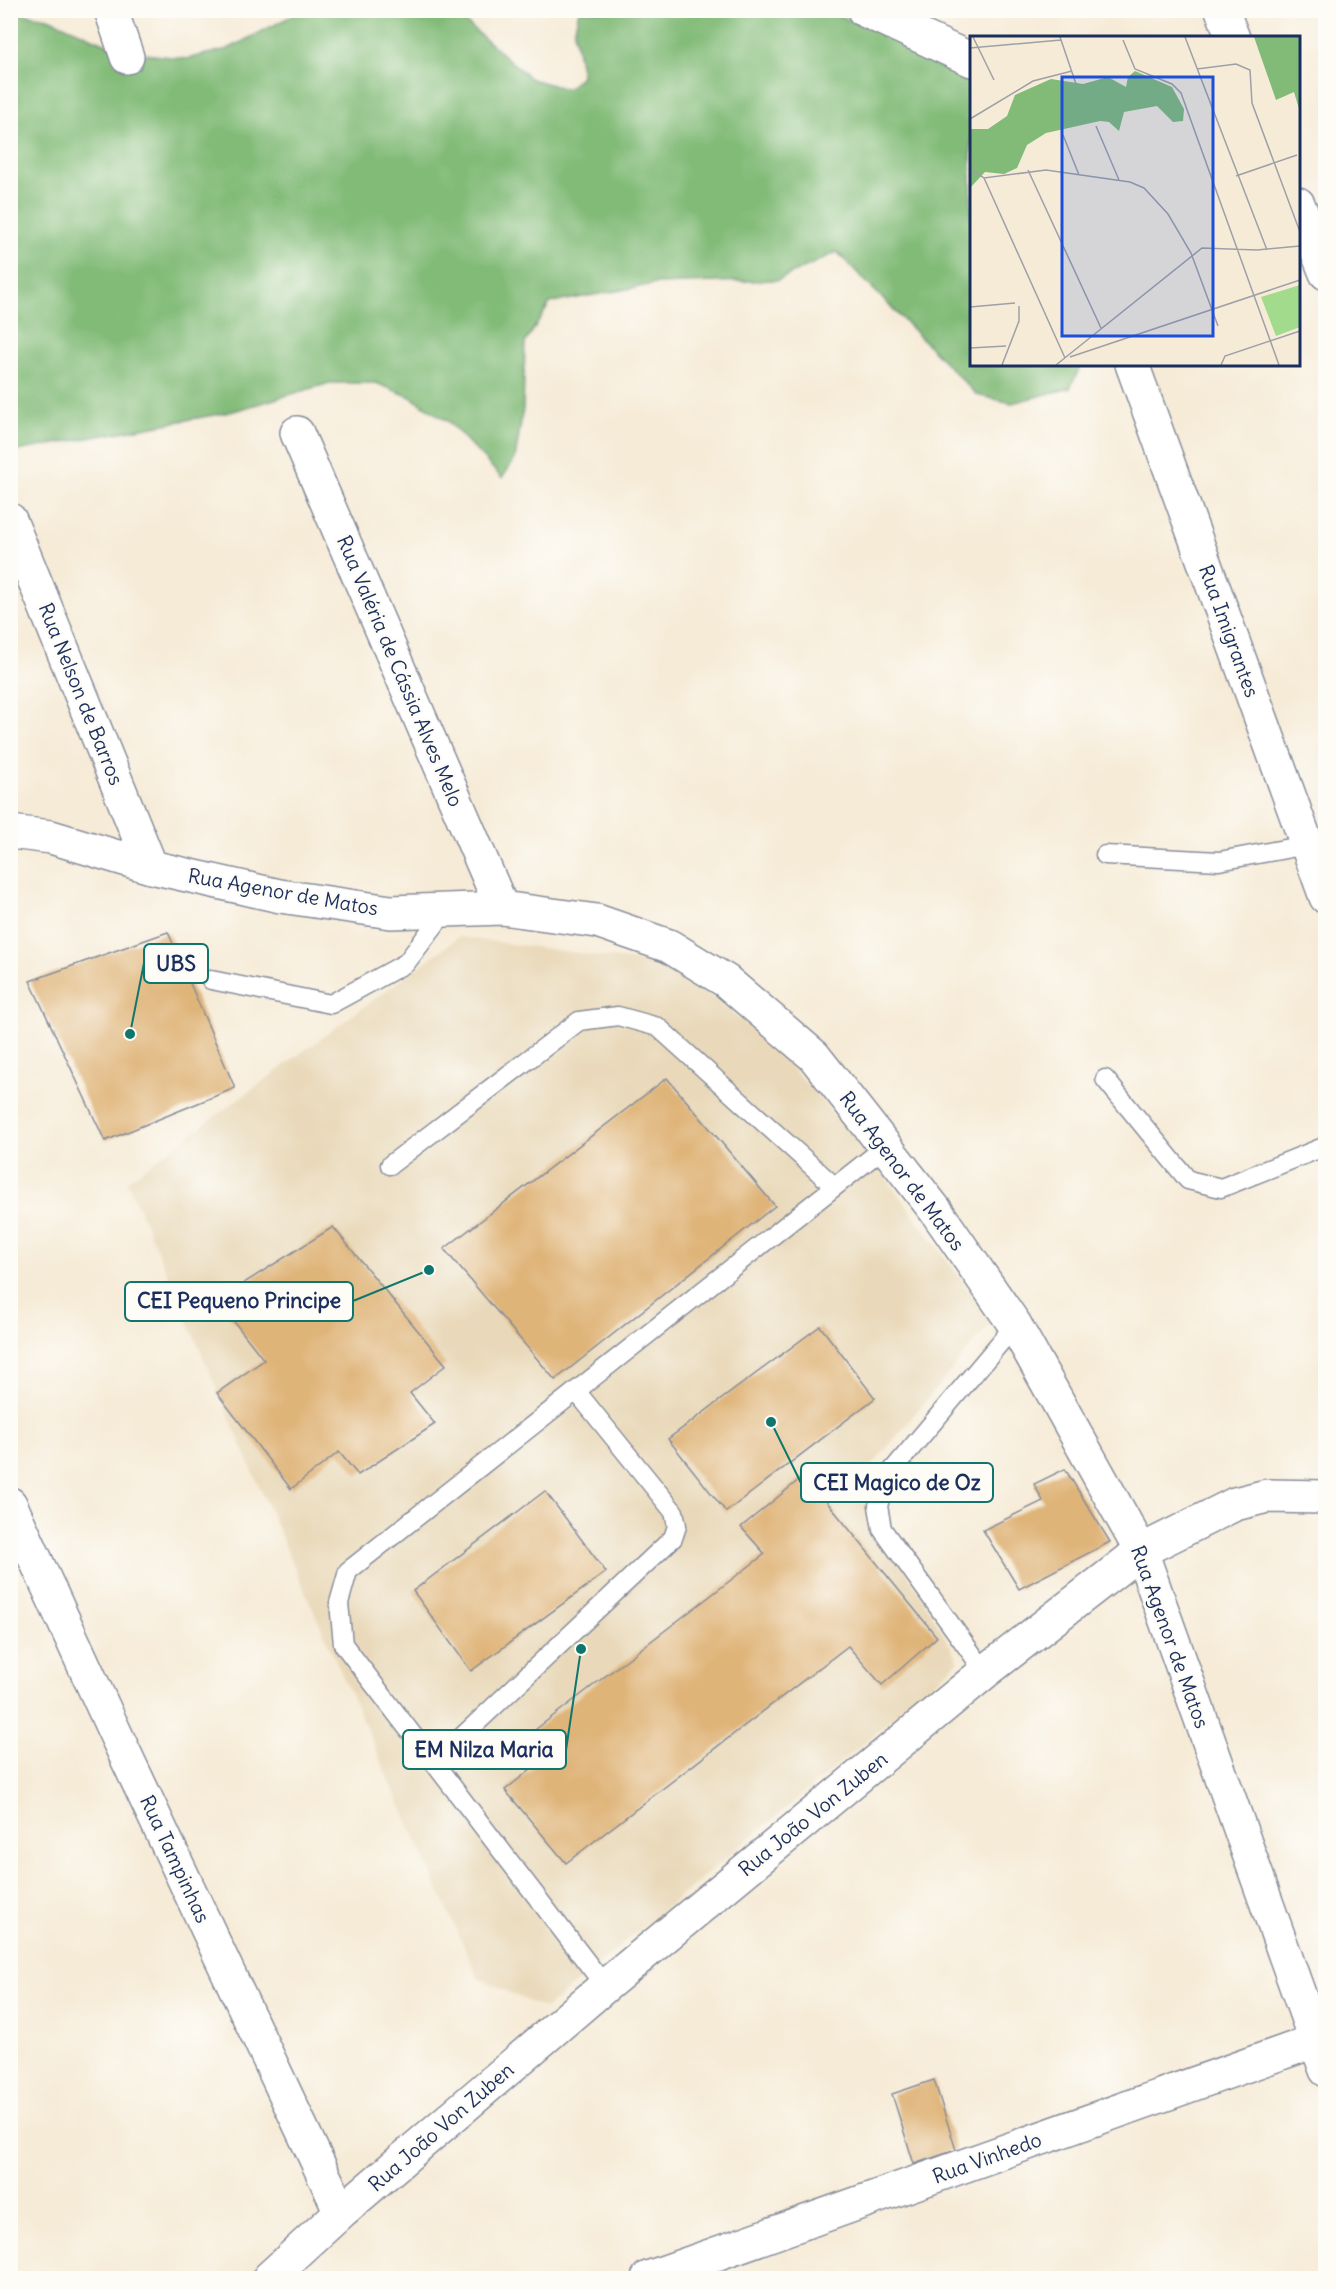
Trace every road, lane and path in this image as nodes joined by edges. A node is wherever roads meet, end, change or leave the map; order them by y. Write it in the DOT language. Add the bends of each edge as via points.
graph roads {
  1 [pos="111,10"];
  2 [pos="864,10"];
  3 [pos="1222,10"];
  4 [pos="1232,36"];
  5 [pos="127,57"];
  6 [pos="970,59"];
  7 [pos="1300,207"];
  8 [pos="1326,273"];
  9 [pos="1133,366"];
  10 [pos="297,433"];
  11 [pos="10,520"];
  12 [pos="10,832"];
  13 [pos="1307,845"];
  14 [pos="1105,855"];
  15 [pos="151,867"];
  16 [pos="1326,897"];
  17 [pos="502,908"];
  18 [pos="446,910"];
  19 [pos="211,980"];
  20 [pos="1105,1080"];
  21 [pos="1326,1146"];
  22 [pos="885,1147"];
  23 [pos="390,1165"];
  24 [pos="833,1185"];
  25 [pos="1015,1325"];
  26 [pos="576,1391"];
  27 [pos="1326,1497"];
  28 [pos="10,1504"];
  29 [pos="1141,1551"];
  30 [pos="985,1672"];
  31 [pos="434,1763"];
  32 [pos="604,1986"];
  33 [pos="1322,2050"];
  34 [pos="341,2212"];
  35 [pos="269,2278"];
  36 [pos="648,2278"];
  1 -- 5 [label="street"];
  2 -- 6 [label="street"];
  3 -- 4 [label="street"];
  7 -- 8 [label="street"];
  9 -- 13 [label="street, Rua Imigrantes"];
  10 -- 17 [label="street, Rua Valéria de Cássia Alves Melo"];
  11 -- 15 [label="street, Rua Nelson de Barros"];
  12 -- 15 [label="street, Rua Agenor de Matos" via="51,837"];
  13 -- 14 [label="lane" via="1219,861"];
  13 -- 16 [label="street, Rua Imigrantes"];
  15 -- 18 [label="street, Rua Agenor de Matos" via="280,896 391,912"];
  17 -- 18 [label="street, Rua Agenor de Matos"];
  17 -- 22 [label="street, Rua Agenor de Matos" via="597,921 669,946 726,981 814,1056"];
  18 -- 19 [label="lane" via="405,963 331,1004"];
  20 -- 21 [label="lane" via="1188,1180 1221,1188"];
  22 -- 24 [label="lane"];
  22 -- 25 [label="street, Rua Agenor de Matos" via="936,1211"];
  23 -- 24 [label="lane" via="579,1021 618,1016 658,1027"];
  24 -- 26 [label="lane"];
  25 -- 29 [label="street, Rua Agenor de Matos"];
  25 -- 30 [label="lane" via="886,1478 878,1506 882,1529"];
  26 -- 31 [label="lane" via="674,1512 677,1526 673,1538"];
  26 -- 31 [label="lane" via="348,1571 339,1603 343,1644"];
  27 -- 29 [label="street, Rua João Von Zuben" via="1267,1496 1235,1504"];
  28 -- 34 [label="street, Rua Tampinhas"];
  29 -- 30 [label="street, Rua João Von Zuben"];
  29 -- 33 [label="street, Rua Agenor de Matos"];
  30 -- 32 [label="street, Rua João Von Zuben"];
  31 -- 32 [label="lane"];
  32 -- 34 [label="street, Rua João Von Zuben"];
  33 -- 36 [label="street, Rua Vinhedo"];
  34 -- 35 [label="street, Rua João Von Zuben"];
}
